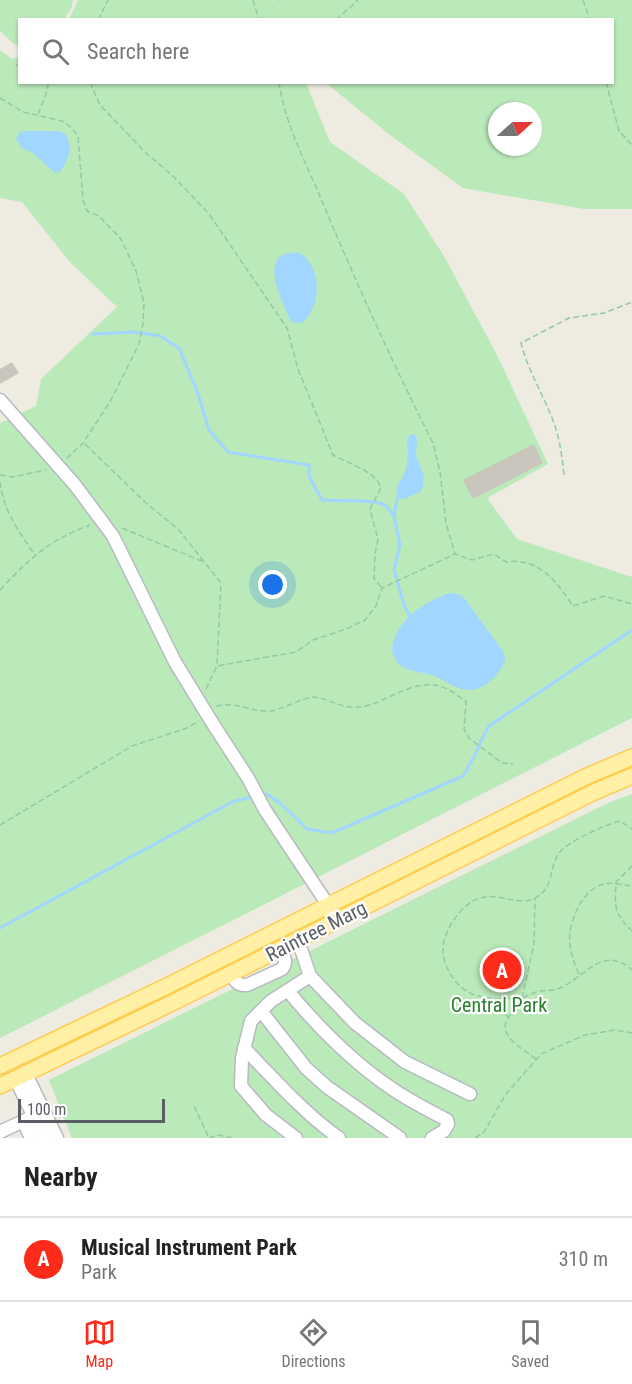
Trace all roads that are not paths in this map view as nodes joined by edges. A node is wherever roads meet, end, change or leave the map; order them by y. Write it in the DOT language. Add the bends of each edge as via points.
graph roads {
  1 [pos="0,400"];
  2 [pos="632,757"];
  3 [pos="632,776"];
  4 [pos="328,905"];
  5 [pos="333,922"];
  6 [pos="298,940"];
  7 [pos="310,976"];
  8 [pos="288,990"];
  9 [pos="261,1011"];
  10 [pos="244,1048"];
  11 [pos="0,1066"];
  12 [pos="20,1075"];
  13 [pos="0,1086"];
  14 [pos="470,1094"];
  15 [pos="28,1118"];
  16 [pos="0,1132"];
  17 [pos="31,1138"];
  18 [pos="44,1138"];
  19 [pos="57,1138"];
  20 [pos="296,1138"];
  21 [pos="339,1138"];
  22 [pos="400,1138"];
  23 [pos="432,1138"];
  1 -- 4 [label="street" via="59,466 113,536 175,662"];
  2 -- 4 [label="main road, Raintree Marg"];
  3 -- 5 [label="main road, Raintree Marg"];
  4 -- 5 [label="street"];
  4 -- 11 [label="main road, Raintree Marg"];
  5 -- 6 [label="main road, Raintree Marg"];
  6 -- 7 [label="street"];
  6 -- 12 [label="main road, Raintree Marg"];
  7 -- 8 [label="street"];
  7 -- 14 [label="street" via="355,1023 405,1062"];
  8 -- 9 [label="street"];
  8 -- 23 [label="street" via="354,1061 393,1090 447,1120 444,1131"];
  9 -- 10 [label="street" via="251,1021"];
  9 -- 22 [label="street" via="306,1068"];
  10 -- 20 [label="street" via="241,1086 266,1115"];
  10 -- 21 [label="street"];
  12 -- 13 [label="main road, Raintree Marg"];
  12 -- 15 [label="street"];
  12 -- 19 [label="street"];
  15 -- 16 [label="street"];
  15 -- 17 [label="street"];
  15 -- 18 [label="street"];
}
